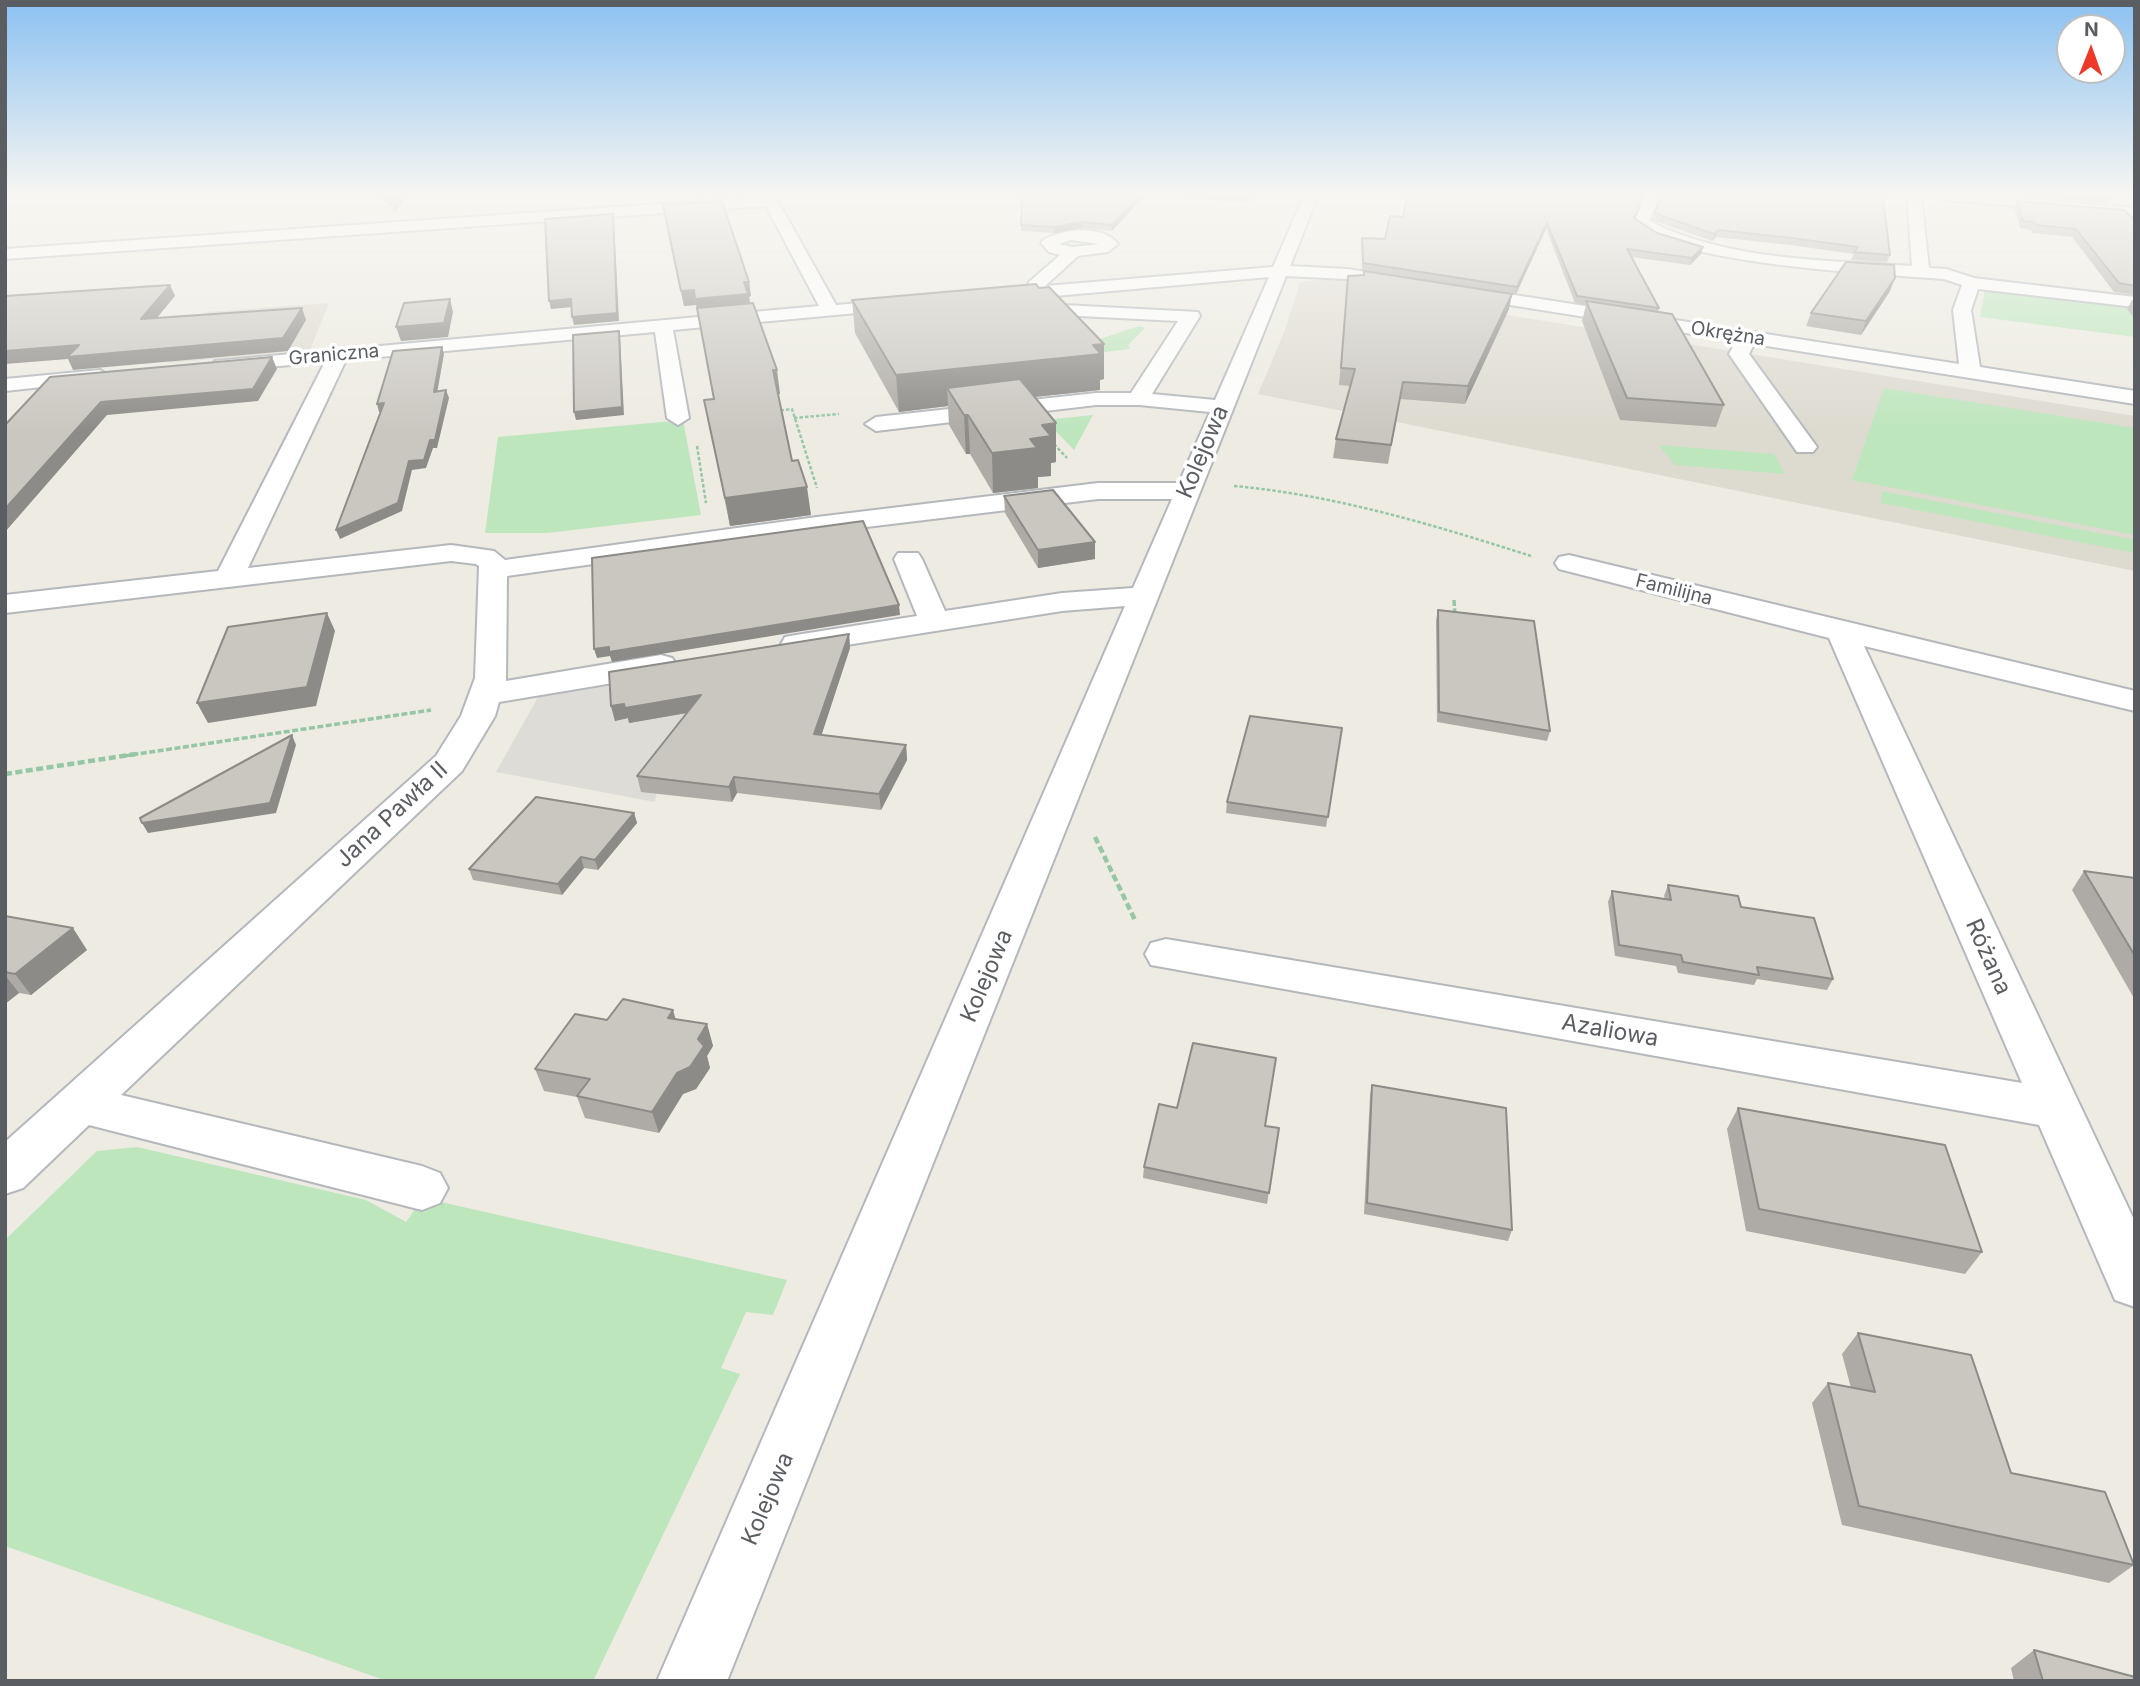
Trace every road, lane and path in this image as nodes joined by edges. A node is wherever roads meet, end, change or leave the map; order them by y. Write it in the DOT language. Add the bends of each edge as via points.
graph roads {
  1 [pos="811,275"];
  2 [pos="1048,275"];
  3 [pos="1237,275"];
  4 [pos="1278,275"];
  5 [pos="1351,275"];
  6 [pos="1949,275"];
  7 [pos="1971,283"];
  8 [pos="1047,291"];
  9 [pos="1271,293"];
  10 [pos="984,297"];
  11 [pos="928,302"];
  12 [pos="2135,302"];
  13 [pos="830,310"];
  14 [pos="1059,310"];
  15 [pos="1032,313"];
  16 [pos="663,326"];
  17 [pos="1748,337"];
  18 [pos="338,355"];
  19 [pos="200,367"];
  20 [pos="1970,372"];
  21 [pos="117,375"];
  22 [pos="5,385"];
  23 [pos="2135,398"];
  24 [pos="1139,399"];
  25 [pos="1223,407"];
  26 [pos="764,412"];
  27 [pos="850,414"];
  28 [pos="678,418"];
  29 [pos="794,418"];
  30 [pos="876,424"];
  31 [pos="1805,447"];
  32 [pos="698,452"];
  33 [pos="1205,488"];
  34 [pos="819,495"];
  35 [pos="708,511"];
  36 [pos="908,559"];
  37 [pos="1569,564"];
  38 [pos="493,570"];
  39 [pos="229,577"];
  40 [pos="1144,596"];
  41 [pos="1454,600"];
  42 [pos="5,604"];
  43 [pos="935,622"];
  44 [pos="1456,625"];
  45 [pos="1842,632"];
  46 [pos="774,647"];
  47 [pos="693,660"];
  48 [pos="486,694"];
  49 [pos="2135,701"];
  50 [pos="443,708"];
  51 [pos="5,774"];
  52 [pos="1091,829"];
  53 [pos="1166,954"];
  54 [pos="80,1104"];
  55 [pos="2055,1108"];
  56 [pos="5,1173"];
  57 [pos="422,1188"];
  58 [pos="2135,1282"];
  59 [pos="692,1681"];
  1 -- 13 [label="street"];
  2 -- 8 [label="street" via="1035,286"];
  3 -- 8 [label="street"];
  4 -- 9 [label="street, Kolejowa"];
  5 -- 17 [label="street, Okrężna"];
  6 -- 7 [label="street"];
  7 -- 12 [label="street"];
  7 -- 20 [label="street" via="1962,310"];
  8 -- 9 [label="street"];
  8 -- 10 [label="street"];
  8 -- 14 [label="street"];
  9 -- 25 [label="street, Kolejowa"];
  11 -- 13 [label="street, Graniczna"];
  13 -- 16 [label="street, Graniczna"];
  14 -- 15 [label="street"];
  14 -- 24 [label="street" via="1191,316"];
  16 -- 18 [label="street, Graniczna"];
  16 -- 28 [label="street"];
  17 -- 20 [label="street, Okrężna"];
  17 -- 31 [label="street" via="1739,354"];
  18 -- 19 [label="street, Graniczna"];
  18 -- 39 [label="street"];
  20 -- 23 [label="street, Okrężna"];
  21 -- 22 [label="street"];
  24 -- 25 [label="street"];
  24 -- 30 [label="street" via="1096,399"];
  25 -- 33 [label="street, Kolejowa"];
  26 -- 29 [label="path" via="792,409"];
  27 -- 29 [label="path"];
  29 -- 34 [label="path"];
  32 -- 35 [label="path"];
  33 -- 37 [label="path" via="1291,491"];
  33 -- 38 [label="street" via="1098,491"];
  33 -- 40 [label="street, Kolejowa"];
  36 -- 43 [label="street"];
  37 -- 45 [label="street, Familijna"];
  38 -- 39 [label="street" via="493,563 484,557 451,553"];
  38 -- 48 [label="street, Jana Pawła II" via="491,678"];
  39 -- 42 [label="street"];
  40 -- 43 [label="street" via="1062,602"];
  40 -- 59 [label="street, Kolejowa"];
  41 -- 44 [label="path"];
  43 -- 46 [label="street"];
  45 -- 49 [label="street, Familijna"];
  45 -- 55 [label="street, Różana"];
  47 -- 48 [label="street"];
  48 -- 54 [label="street, Jana Pawła II" via="449,763"];
  50 -- 51 [label="path"];
  52 -- 53 [label="path" via="1144,936"];
  53 -- 55 [label="street, Azaliowa"];
  54 -- 56 [label="street, Jana Pawła II"];
  54 -- 57 [label="street"];
  55 -- 58 [label="street, Różana"];
}
